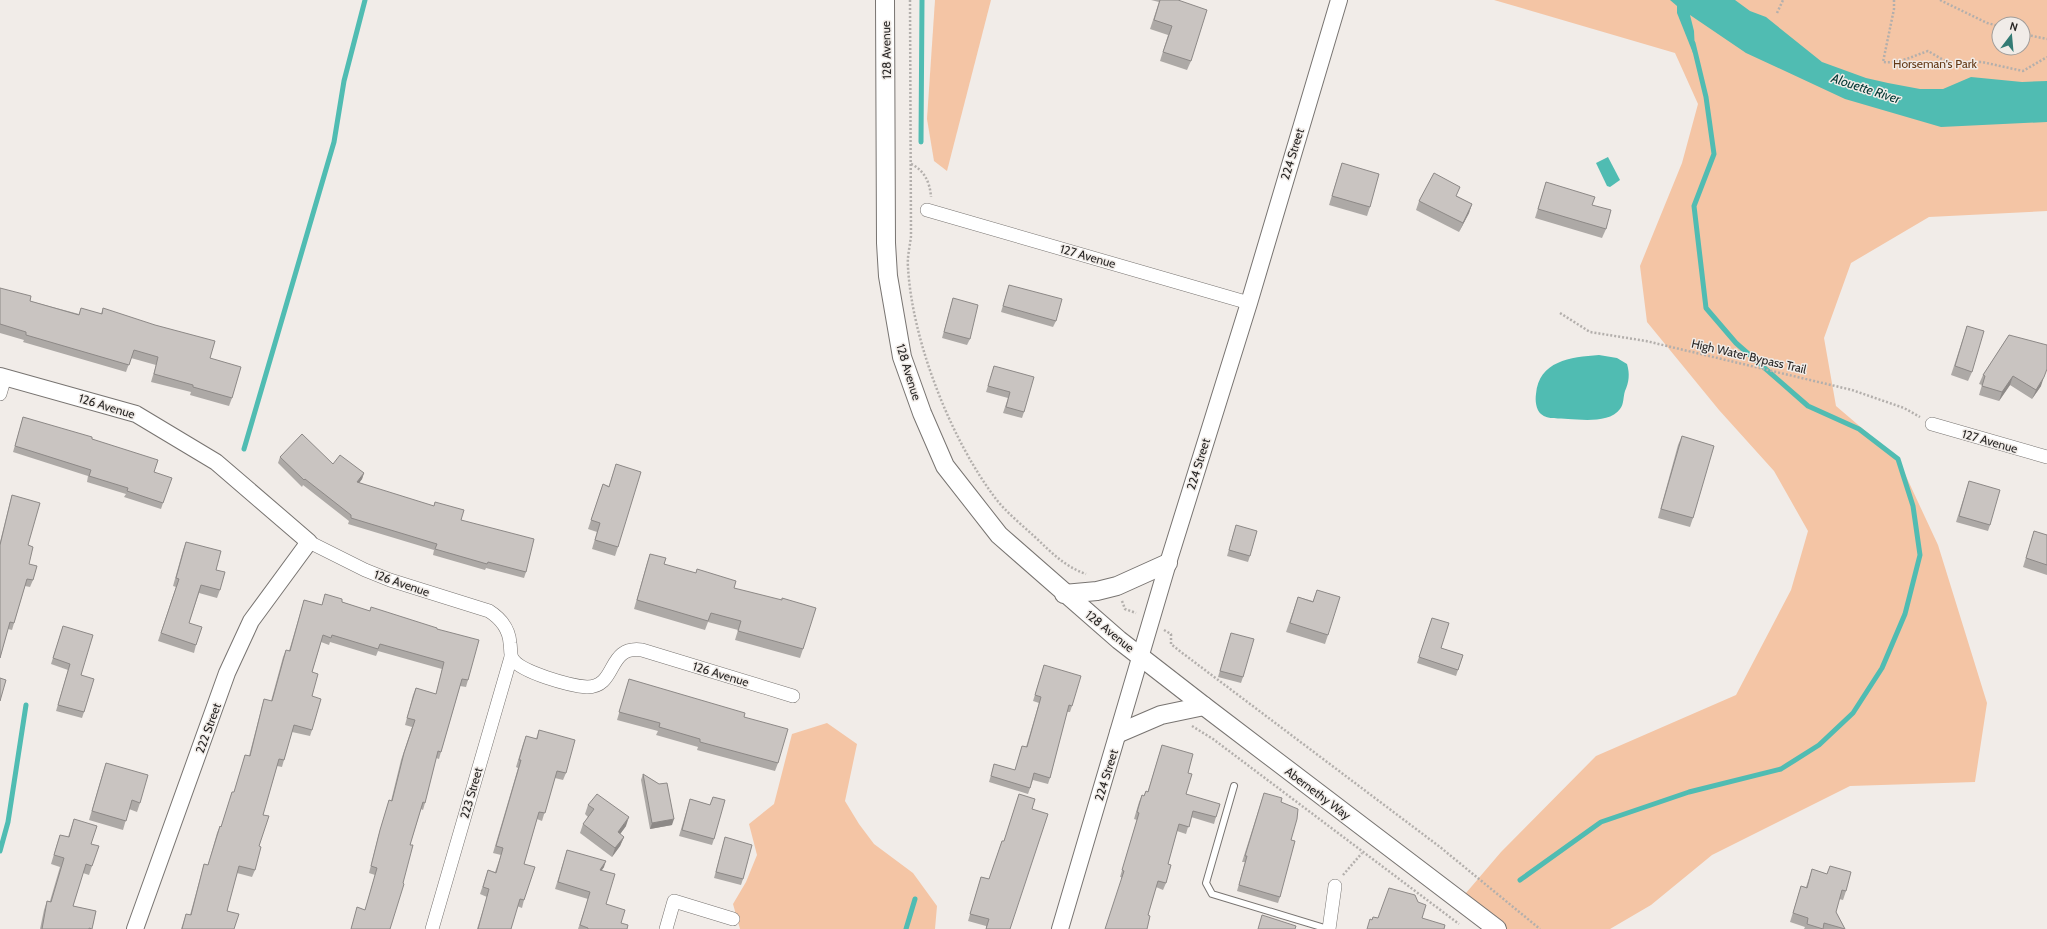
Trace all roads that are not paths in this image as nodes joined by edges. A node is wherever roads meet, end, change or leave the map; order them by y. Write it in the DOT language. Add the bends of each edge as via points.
graph roads {
  1 [pos="885,0"];
  2 [pos="1339,0"];
  3 [pos="929,211"];
  4 [pos="1249,303"];
  5 [pos="2,376"];
  6 [pos="0,394"];
  7 [pos="1932,424"];
  8 [pos="2047,458"];
  9 [pos="309,542"];
  10 [pos="1168,563"];
  11 [pos="1064,594"];
  12 [pos="1140,655"];
  13 [pos="512,657"];
  14 [pos="793,696"];
  15 [pos="1204,706"];
  16 [pos="1119,733"];
  17 [pos="1234,786"];
  18 [pos="1335,886"];
  19 [pos="733,919"];
  20 [pos="135,929"];
  21 [pos="432,929"];
  22 [pos="666,929"];
  23 [pos="1060,929"];
  24 [pos="1328,929"];
  25 [pos="1497,929"];
  1 -- 11 [label="main road, 128 Avenue" via="886,243 888,276 902,357 945,466 999,535"];
  2 -- 4 [label="street, 224 Street"];
  3 -- 4 [label="street, 127 Avenue"];
  4 -- 10 [label="street, 224 Street"];
  5 -- 6 [label="street"];
  5 -- 9 [label="street, 126 Avenue" via="136,414 216,462"];
  7 -- 8 [label="street, 127 Avenue"];
  9 -- 13 [label="street, 126 Avenue" via="390,580 489,611 502,621 507,630"];
  9 -- 20 [label="street, 222 Street" via="263,602 241,640"];
  10 -- 11 [label="main road" via="1117,586"];
  10 -- 12 [label="street, 224 Street"];
  11 -- 12 [label="main road, 128 Avenue"];
  12 -- 15 [label="main road, Abernethy Way"];
  12 -- 16 [label="street, 224 Street"];
  13 -- 14 [label="street, 126 Avenue" via="527,671 586,687 602,682 626,650 642,650"];
  13 -- 21 [label="street, 223 Street"];
  15 -- 16 [label="main road" via="1161,715"];
  15 -- 25 [label="main road, Abernethy Way"];
  16 -- 23 [label="street, 224 Street"];
  17 -- 24 [label="lane" via="1206,883 1212,894"];
  18 -- 24 [label="street"];
  19 -- 22 [label="street" via="674,901"];
}
